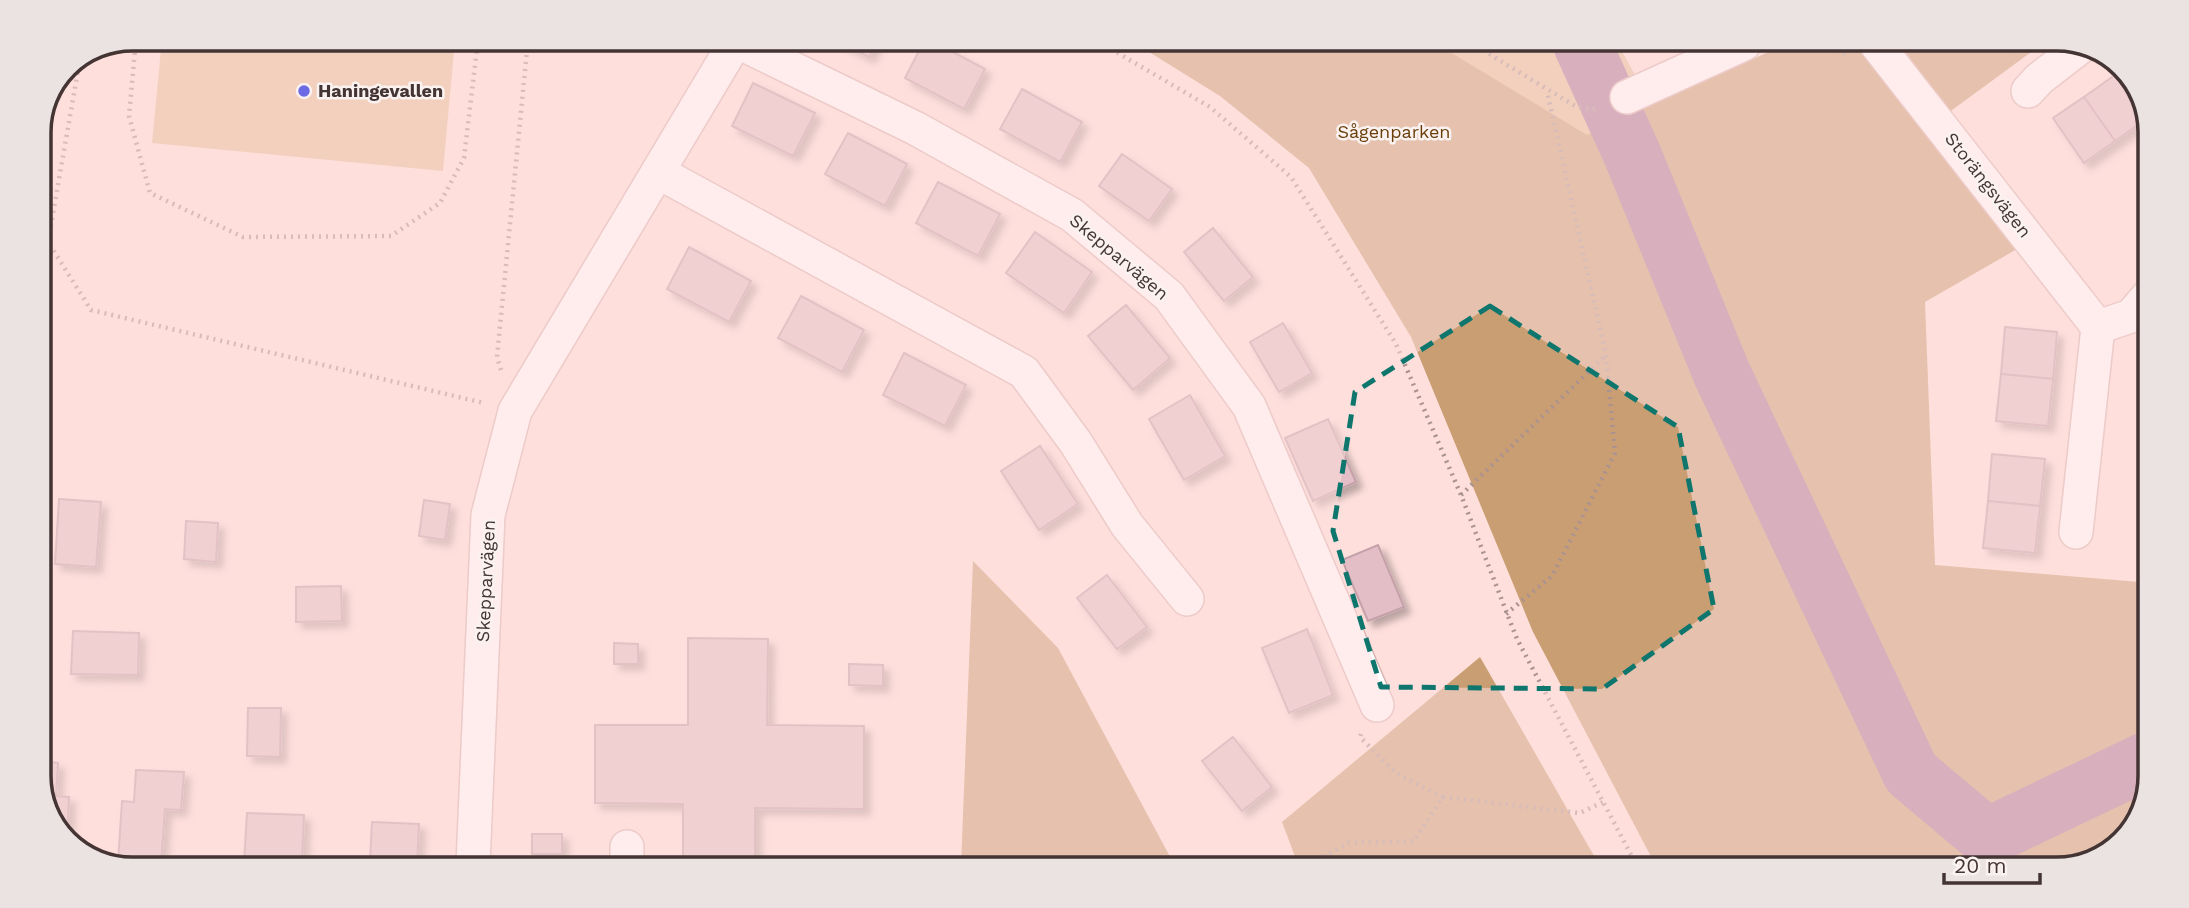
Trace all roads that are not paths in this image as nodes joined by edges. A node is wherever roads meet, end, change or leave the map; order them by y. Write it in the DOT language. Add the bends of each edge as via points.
graph roads {
  1 [pos="730,51"];
  2 [pos="757,51"];
  3 [pos="1729,51"];
  4 [pos="1882,51"];
  5 [pos="2074,52"];
  6 [pos="2028,91"];
  7 [pos="1627,97"];
  8 [pos="658,172"];
  9 [pos="2138,307"];
  10 [pos="2098,327"];
  11 [pos="2076,533"];
  12 [pos="1187,599"];
  13 [pos="1377,705"];
  14 [pos="472,857"];
  1 -- 8 [label="street, Skepparvägen"];
  2 -- 13 [label="street, Skepparvägen" via="915,128 1072,215 1169,296 1249,406"];
  3 -- 7 [label="street"];
  4 -- 10 [label="street, Storängsvägen"];
  5 -- 6 [label="street"];
  8 -- 12 [label="street" via="1024,372 1127,525"];
  8 -- 14 [label="street, Skepparvägen" via="515,411 488,515"];
  9 -- 10 [label="street" via="2130,316"];
  10 -- 11 [label="street"];
}
